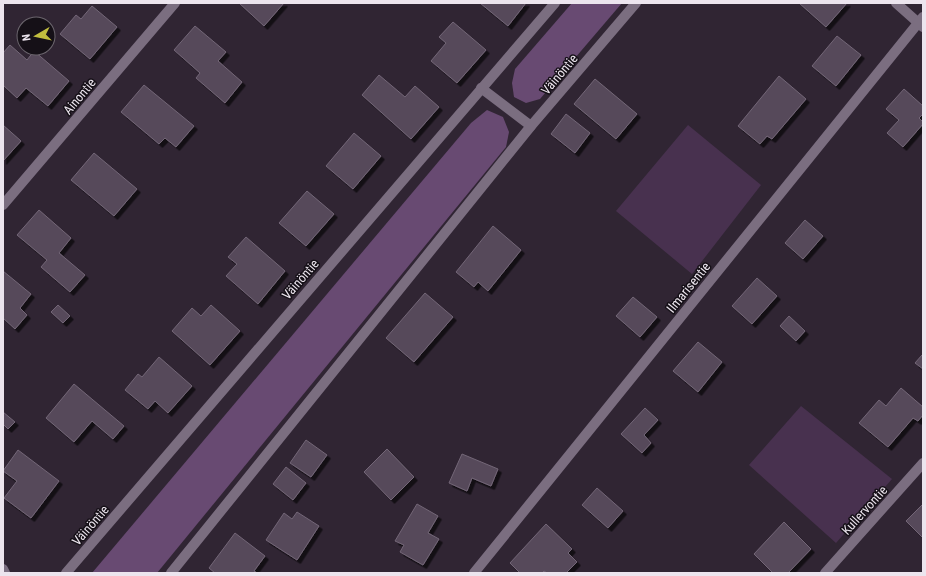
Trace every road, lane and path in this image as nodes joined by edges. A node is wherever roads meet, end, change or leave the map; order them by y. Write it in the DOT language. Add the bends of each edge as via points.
graph roads {
  1 [pos="175,3"];
  2 [pos="555,3"];
  3 [pos="636,3"];
  4 [pos="896,3"];
  5 [pos="921,23"];
  6 [pos="481,88"];
  7 [pos="531,126"];
  8 [pos="3,205"];
  9 [pos="923,463"];
  10 [pos="3,569"];
  11 [pos="5,573"];
  12 [pos="66,573"];
  13 [pos="171,573"];
  14 [pos="474,573"];
  15 [pos="825,573"];
  1 -- 8 [label="street, Ainontie"];
  2 -- 6 [label="street, Väinöntie"];
  3 -- 7 [label="street, Väinöntie"];
  4 -- 5 [label="street"];
  5 -- 14 [label="street, Ilmarisentie"];
  6 -- 7 [label="street"];
  6 -- 12 [label="street, Väinöntie"];
  7 -- 13 [label="street, Väinöntie"];
  9 -- 15 [label="street, Kullervontie"];
  10 -- 11 [label="street"];
}
